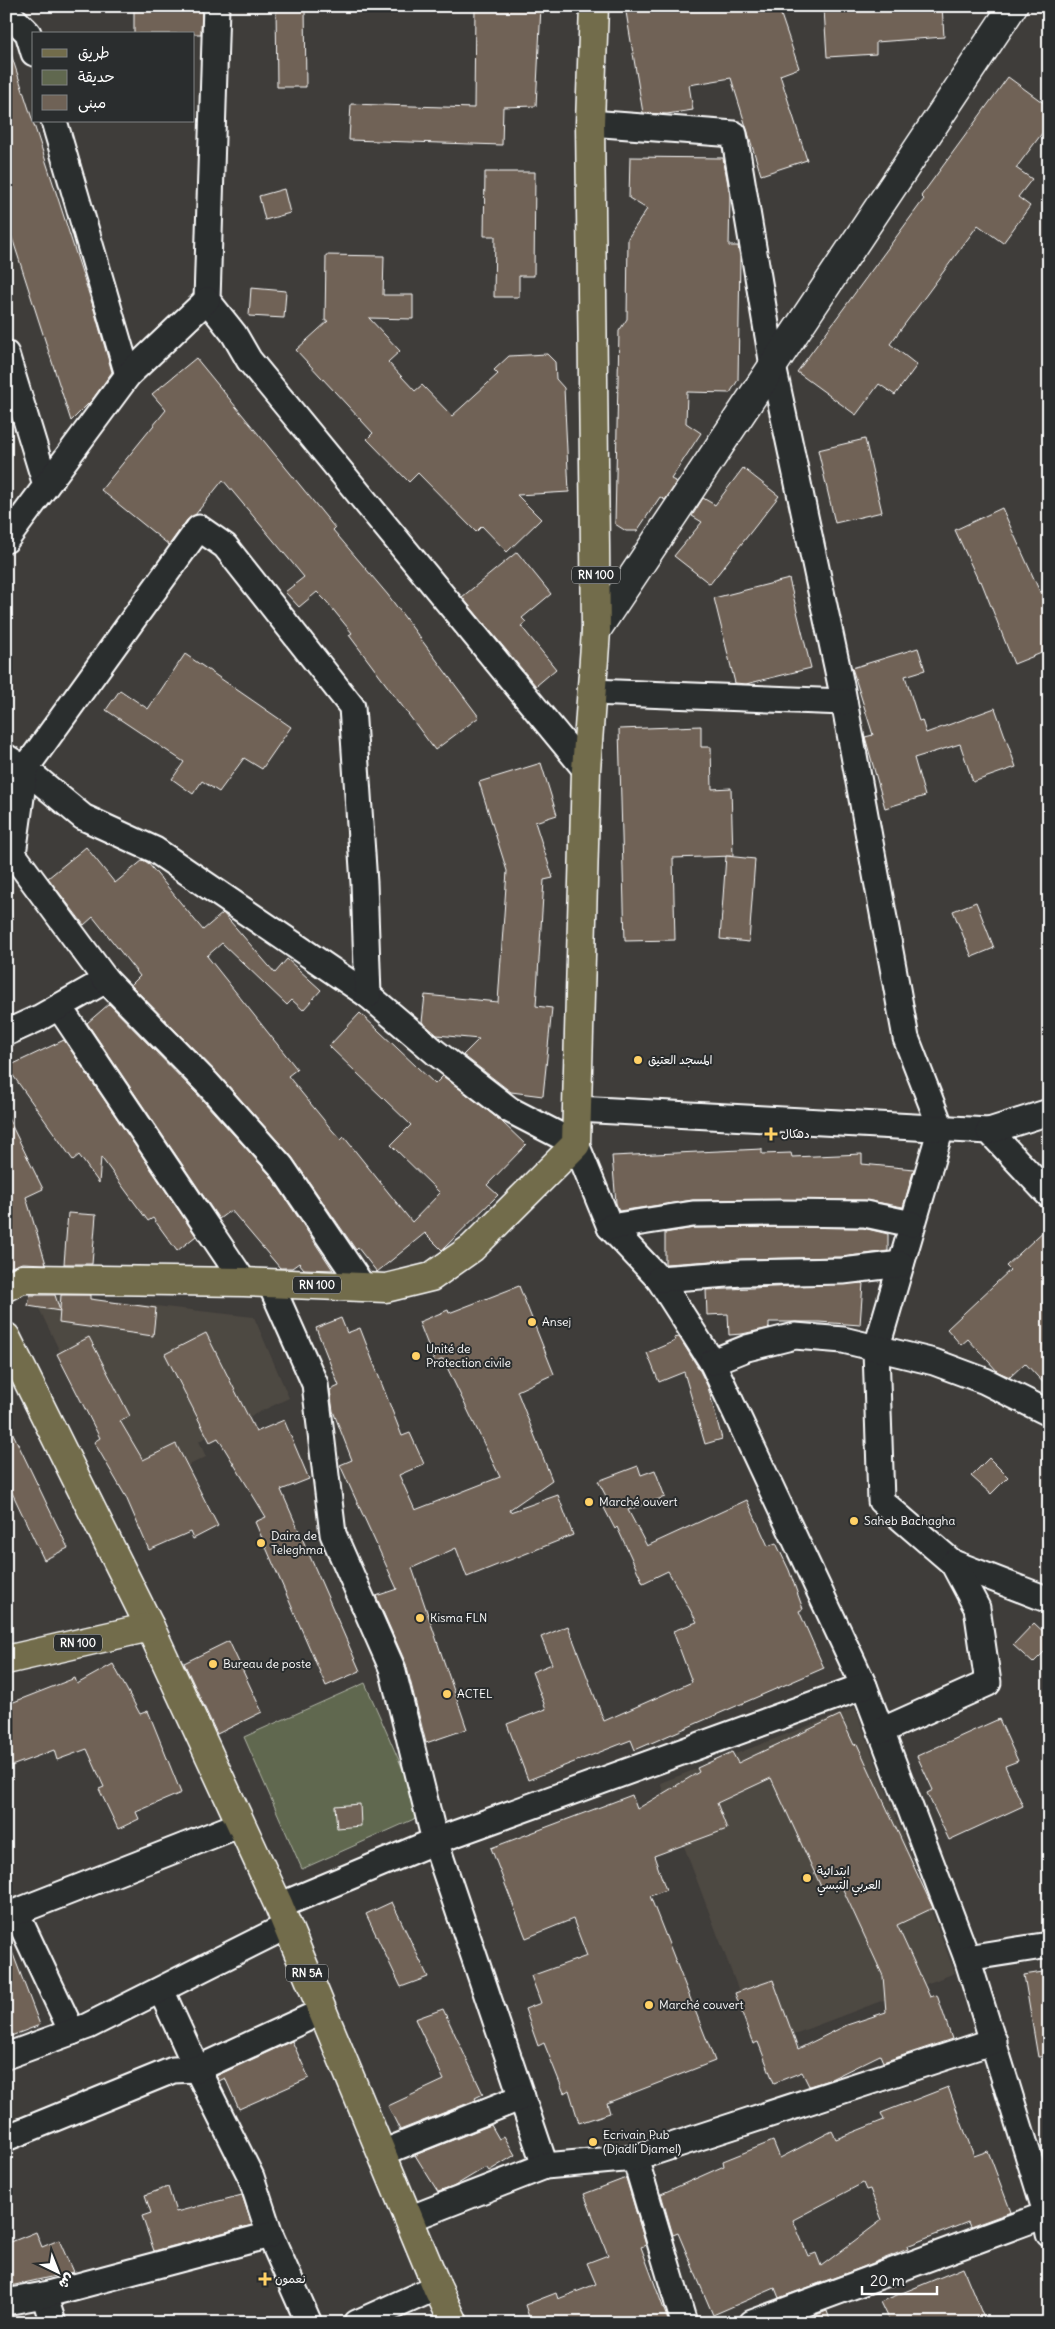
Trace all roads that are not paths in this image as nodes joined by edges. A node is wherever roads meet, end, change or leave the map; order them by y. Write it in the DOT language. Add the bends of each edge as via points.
graph roads {
  1 [pos="216,6"];
  2 [pos="594,6"];
  3 [pos="1013,6"];
  4 [pos="6,11"];
  5 [pos="32,46"];
  6 [pos="54,122"];
  7 [pos="590,123"];
  8 [pos="208,300"];
  9 [pos="6,354"];
  10 [pos="772,366"];
  11 [pos="128,375"];
  12 [pos="46,485"];
  13 [pos="6,540"];
  14 [pos="596,631"];
  15 [pos="592,692"];
  16 [pos="844,702"];
  17 [pos="16,763"];
  18 [pos="586,770"];
  19 [pos="106,980"];
  20 [pos="368,995"];
  21 [pos="59,1007"];
  22 [pos="6,1033"];
  23 [pos="577,1109"];
  24 [pos="1049,1112"];
  25 [pos="940,1128"];
  26 [pos="989,1131"];
  27 [pos="576,1144"];
  28 [pos="1049,1195"];
  29 [pos="912,1224"];
  30 [pos="610,1227"];
  31 [pos="902,1264"];
  32 [pos="659,1279"];
  33 [pos="257,1283"];
  34 [pos="6,1287"];
  35 [pos="363,1287"];
  36 [pos="6,1337"];
  37 [pos="876,1350"];
  38 [pos="712,1362"];
  39 [pos="1049,1413"];
  40 [pos="953,1563"];
  41 [pos="1049,1600"];
  42 [pos="150,1627"];
  43 [pos="6,1660"];
  44 [pos="864,1686"];
  45 [pos="881,1731"];
  46 [pos="241,1824"];
  47 [pos="435,1841"];
  48 [pos="11,1914"];
  49 [pos="283,1916"];
  50 [pos="1049,1945"];
  51 [pos="967,1958"];
  52 [pos="161,1990"];
  53 [pos="323,2011"];
  54 [pos="72,2032"];
  55 [pos="994,2041"];
  56 [pos="6,2056"];
  57 [pos="197,2069"];
  58 [pos="522,2097"];
  59 [pos="6,2138"];
  60 [pos="382,2153"];
  61 [pos="635,2158"];
  62 [pos="545,2166"];
  63 [pos="409,2219"];
  64 [pos="1047,2224"];
  65 [pos="270,2235"];
  66 [pos="437,2287"];
  67 [pos="44,2296"];
  68 [pos="6,2302"];
  69 [pos="53,2323"];
  70 [pos="309,2323"];
  71 [pos="357,2323"];
  72 [pos="454,2323"];
  73 [pos="684,2323"];
  74 [pos="752,2323"];
  1 -- 8 [label="street"];
  2 -- 7 [label="main road, RN 100"];
  3 -- 10 [label="main road"];
  4 -- 5 [label="street" via="28,33"];
  6 -- 11 [label="street"];
  7 -- 10 [label="street" via="734,134"];
  7 -- 14 [label="main road, RN 100"];
  8 -- 11 [label="street"];
  8 -- 18 [label="street" via="249,360"];
  9 -- 12 [label="street"];
  10 -- 14 [label="main road"];
  10 -- 16 [label="street"];
  11 -- 12 [label="street"];
  12 -- 13 [label="street"];
  14 -- 15 [label="main road, RN 100"];
  15 -- 16 [label="street"];
  15 -- 18 [label="main road, RN 100"];
  16 -- 25 [label="street" via="906,1038"];
  17 -- 19 [label="street" via="13,854"];
  17 -- 20 [label="street" via="83,817 155,850"];
  17 -- 20 [label="street" via="199,528 225,546 352,707"];
  18 -- 23 [label="main road, RN 100"];
  19 -- 21 [label="street"];
  19 -- 35 [label="street" via="281,1166"];
  20 -- 27 [label="street" via="510,1110"];
  21 -- 22 [label="street"];
  21 -- 33 [label="street"];
  23 -- 25 [label="street"];
  23 -- 27 [label="main road, RN 100"];
  24 -- 26 [label="street"];
  25 -- 26 [label="street"];
  25 -- 29 [label="street"];
  26 -- 28 [label="street"];
  27 -- 30 [label="street"];
  27 -- 35 [label="main road, RN 100" via="472,1248 431,1277 386,1288"];
  29 -- 30 [label="street" via="864,1214 779,1213 693,1214"];
  29 -- 31 [label="street"];
  30 -- 32 [label="street"];
  31 -- 32 [label="street" via="843,1271"];
  31 -- 37 [label="street"];
  32 -- 38 [label="street"];
  33 -- 34 [label="main road, RN 100" via="22,1279"];
  33 -- 35 [label="main road, RN 100"];
  33 -- 47 [label="street" via="315,1384 334,1534 392,1668"];
  36 -- 42 [label="main road"];
  37 -- 38 [label="street" via="843,1340 795,1336 746,1348"];
  37 -- 39 [label="street" via="934,1362 1020,1397"];
  37 -- 40 [label="street" via="881,1501"];
  38 -- 44 [label="street"];
  40 -- 41 [label="street"];
  40 -- 45 [label="street" via="977,1608 988,1683"];
  42 -- 43 [label="main road, RN 100"];
  42 -- 46 [label="main road, RN 5A"];
  44 -- 45 [label="street"];
  44 -- 47 [label="street"];
  45 -- 51 [label="street"];
  46 -- 48 [label="street"];
  46 -- 49 [label="main road, RN 5A"];
  47 -- 49 [label="street"];
  47 -- 58 [label="street"];
  48 -- 54 [label="street"];
  49 -- 52 [label="street"];
  49 -- 53 [label="main road, RN 5A"];
  50 -- 51 [label="street"];
  51 -- 55 [label="street"];
  52 -- 54 [label="street"];
  52 -- 57 [label="street"];
  53 -- 57 [label="street"];
  53 -- 60 [label="main road, RN 5A"];
  54 -- 56 [label="street"];
  55 -- 61 [label="street"];
  55 -- 64 [label="street"];
  57 -- 59 [label="street" via="173,2070"];
  57 -- 65 [label="street" via="251,2177"];
  58 -- 60 [label="street"];
  58 -- 62 [label="street"];
  60 -- 63 [label="main road, RN 5A"];
  61 -- 62 [label="street"];
  61 -- 73 [label="street"];
  62 -- 63 [label="street"];
  63 -- 66 [label="main road, RN 5A"];
  64 -- 74 [label="street"];
  65 -- 67 [label="street"];
  65 -- 70 [label="street"];
  66 -- 71 [label="street"];
  66 -- 72 [label="main road, RN 5A"];
  67 -- 68 [label="street"];
  67 -- 69 [label="street"];
}
